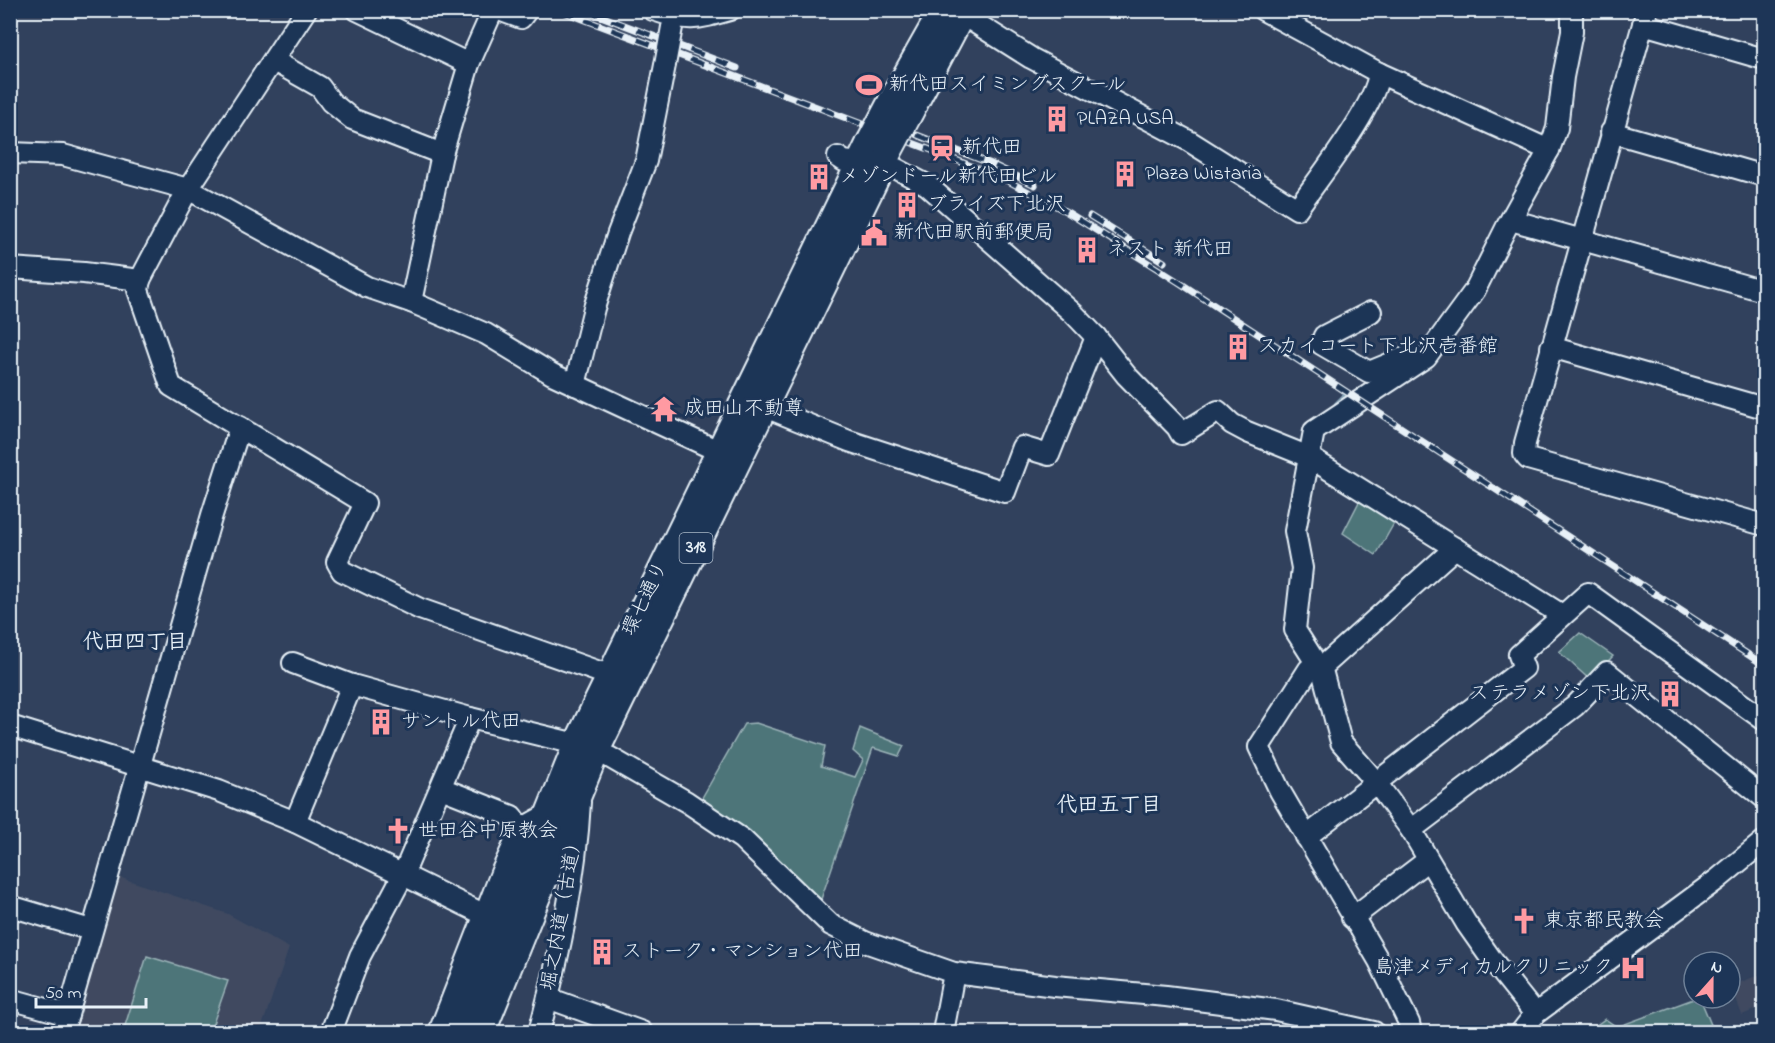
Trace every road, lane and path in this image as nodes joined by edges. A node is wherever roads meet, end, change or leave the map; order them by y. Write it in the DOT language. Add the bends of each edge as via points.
graph roads {
  1 [pos="306,10"];
  2 [pos="357,10"];
  3 [pos="493,10"];
  4 [pos="499,10"];
  5 [pos="653,10"];
  6 [pos="730,10"];
  7 [pos="1263,10"];
  8 [pos="1572,10"];
  9 [pos="950,11"];
  10 [pos="526,12"];
  11 [pos="1645,17"];
  12 [pos="675,23"];
  13 [pos="1764,59"];
  14 [pos="274,61"];
  15 [pos="469,64"];
  16 [pos="1379,72"];
  17 [pos="1611,132"];
  18 [pos="1549,150"];
  19 [pos="10,153"];
  20 [pos="442,154"];
  21 [pos="867,158"];
  22 [pos="1764,176"];
  23 [pos="188,189"];
  24 [pos="1511,220"];
  25 [pos="1581,240"];
  26 [pos="10,268"];
  27 [pos="140,280"];
  28 [pos="1764,291"];
  29 [pos="411,302"];
  30 [pos="1371,312"];
  31 [pos="1442,333"];
  32 [pos="1096,337"];
  33 [pos="1551,347"];
  34 [pos="575,385"];
  35 [pos="765,407"];
  36 [pos="1764,408"];
  37 [pos="240,427"];
  38 [pos="718,451"];
  39 [pos="1309,457"];
  40 [pos="1764,525"];
  41 [pos="1455,548"];
  42 [pos="1562,615"];
  43 [pos="293,663"];
  44 [pos="1318,666"];
  45 [pos="608,675"];
  46 [pos="352,686"];
  47 [pos="470,718"];
  48 [pos="1764,720"];
  49 [pos="10,726"];
  50 [pos="586,748"];
  51 [pos="139,766"];
  52 [pos="1375,782"];
  53 [pos="441,788"];
  54 [pos="581,790"];
  55 [pos="1764,798"];
  56 [pos="548,814"];
  57 [pos="295,822"];
  58 [pos="521,829"];
  59 [pos="1411,830"];
  60 [pos="1306,837"];
  61 [pos="1764,841"];
  62 [pos="1428,860"];
  63 [pos="403,875"];
  64 [pos="10,906"];
  65 [pos="485,915"];
  66 [pos="1353,918"];
  67 [pos="91,930"];
  68 [pos="954,974"];
  69 [pos="548,998"];
  70 [pos="10,999"];
  71 [pos="1535,1014"];
  72 [pos="65,1024"];
  73 [pos="331,1032"];
  74 [pos="439,1032"];
  75 [pos="460,1032"];
  76 [pos="483,1032"];
  77 [pos="539,1032"];
  78 [pos="642,1032"];
  79 [pos="943,1032"];
  80 [pos="1374,1032"];
  81 [pos="1411,1032"];
  82 [pos="1521,1032"];
  1 -- 14 [label="street"];
  2 -- 15 [label="street"];
  3 -- 15 [label="street"];
  4 -- 10 [label="street" via="521,18"];
  5 -- 12 [label="street"];
  6 -- 12 [label="street"];
  7 -- 16 [label="street"];
  8 -- 18 [label="street" via="1557,128"];
  9 -- 16 [label="street" via="1189,141 1297,209 1361,115"];
  9 -- 21 [label="main road, 318, bridge" via="901,107"];
  11 -- 13 [label="street"];
  11 -- 17 [label="street"];
  12 -- 34 [label="street, bridge" via="646,161 594,308"];
  14 -- 20 [label="street" via="320,87 352,120"];
  14 -- 23 [label="street"];
  15 -- 20 [label="street"];
  16 -- 18 [label="street"];
  17 -- 22 [label="street"];
  17 -- 25 [label="street"];
  18 -- 24 [label="street"];
  19 -- 23 [label="street" via="63,155"];
  20 -- 29 [label="street"];
  21 -- 32 [label="street" via="927,185"];
  21 -- 35 [label="main road, 環七通り / 318"];
  21 -- 38 [label="main road, 環七通り / 318"];
  23 -- 27 [label="street"];
  23 -- 29 [label="street" via="368,286"];
  24 -- 25 [label="street"];
  24 -- 31 [label="street" via="1475,290"];
  25 -- 28 [label="street"];
  25 -- 33 [label="street"];
  26 -- 27 [label="street"];
  27 -- 37 [label="street" via="138,290 171,386"];
  29 -- 34 [label="street" via="500,341"];
  30 -- 31 [label="street" via="1324,336 1321,344 1370,372 1401,360"];
  31 -- 39 [label="street" via="1426,357 1314,431"];
  32 -- 35 [label="street" via="1049,455 1022,447 1005,492 849,441"];
  32 -- 39 [label="street" via="1181,434 1218,411 1247,432"];
  33 -- 36 [label="street"];
  33 -- 40 [label="street" via="1525,443 1524,454 1528,459"];
  34 -- 38 [label="street"];
  35 -- 50 [label="main road, 環七通り / 318"];
  37 -- 45 [label="street" via="365,503 338,562 342,571 420,609"];
  37 -- 51 [label="street"];
  38 -- 45 [label="main road, 環七通り / 318"];
  39 -- 41 [label="street"];
  39 -- 44 [label="street" via="1295,531 1302,568 1295,630"];
  41 -- 42 [label="street"];
  41 -- 44 [label="street"];
  42 -- 48 [label="street" via="1588,593"];
  42 -- 52 [label="street" via="1519,655 1524,668"];
  43 -- 46 [label="street"];
  44 -- 52 [label="street" via="1341,742"];
  44 -- 60 [label="street" via="1309,669 1259,747"];
  45 -- 50 [label="main road, 環七通り / 318"];
  46 -- 47 [label="street"];
  46 -- 57 [label="street"];
  47 -- 50 [label="street"];
  47 -- 53 [label="street"];
  49 -- 51 [label="street"];
  50 -- 54 [label="main road, 環七通り / 318"];
  50 -- 56 [label="main road, 環七通り / 318"];
  50 -- 68 [label="street" via="620,762 742,839 831,925 865,942"];
  51 -- 57 [label="street" via="219,791"];
  51 -- 67 [label="street"];
  52 -- 59 [label="street"];
  52 -- 60 [label="street"];
  53 -- 58 [label="street" via="512,816"];
  53 -- 63 [label="street"];
  54 -- 69 [label="street, 堀之内道（古道）" via="578,845"];
  54 -- 76 [label="main road, 環七通り / 318"];
  55 -- 59 [label="street" via="1607,672 1575,706"];
  56 -- 58 [label="street"];
  56 -- 75 [label="main road, 環七通り / 318"];
  57 -- 63 [label="street"];
  58 -- 65 [label="street"];
  59 -- 62 [label="street"];
  60 -- 66 [label="street"];
  61 -- 71 [label="street"];
  62 -- 66 [label="street"];
  62 -- 71 [label="street" via="1466,923"];
  63 -- 65 [label="street"];
  63 -- 73 [label="street" via="360,956"];
  64 -- 67 [label="street"];
  65 -- 74 [label="street"];
  66 -- 81 [label="street"];
  67 -- 72 [label="street"];
  68 -- 79 [label="street"];
  68 -- 80 [label="street" via="1166,996 1295,1014"];
  69 -- 77 [label="street, 堀之内道（古道）"];
  69 -- 78 [label="street"];
  70 -- 72 [label="street"];
  71 -- 82 [label="street"];
}
